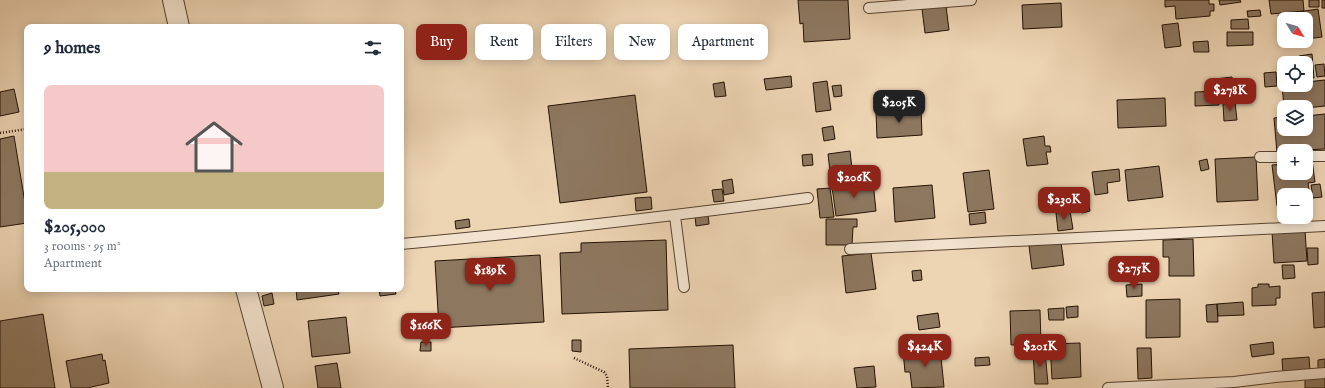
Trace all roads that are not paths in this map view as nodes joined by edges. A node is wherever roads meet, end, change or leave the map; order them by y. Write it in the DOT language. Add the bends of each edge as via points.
graph roads {
  1 [pos="173,0"];
  2 [pos="971,0"];
  3 [pos="869,8"];
  4 [pos="178,24"];
  5 [pos="1313,156"];
  6 [pos="1325,156"];
  7 [pos="1260,157"];
  8 [pos="1277,157"];
  9 [pos="808,198"];
  10 [pos="675,216"];
  11 [pos="1325,226"];
  12 [pos="404,244"];
  13 [pos="850,249"];
  14 [pos="684,288"];
  15 [pos="247,292"];
  16 [pos="1325,373"];
  17 [pos="273,388"];
  18 [pos="1108,388"];
  1 -- 4 [label="street"];
  2 -- 3 [label="lane"];
  5 -- 6 [label="lane"];
  7 -- 8 [label="lane"];
  9 -- 10 [label="lane"];
  10 -- 12 [label="lane"];
  10 -- 14 [label="lane"];
  11 -- 13 [label="lane"];
  15 -- 17 [label="street"];
  16 -- 18 [label="lane" via="1234,382"];
}
